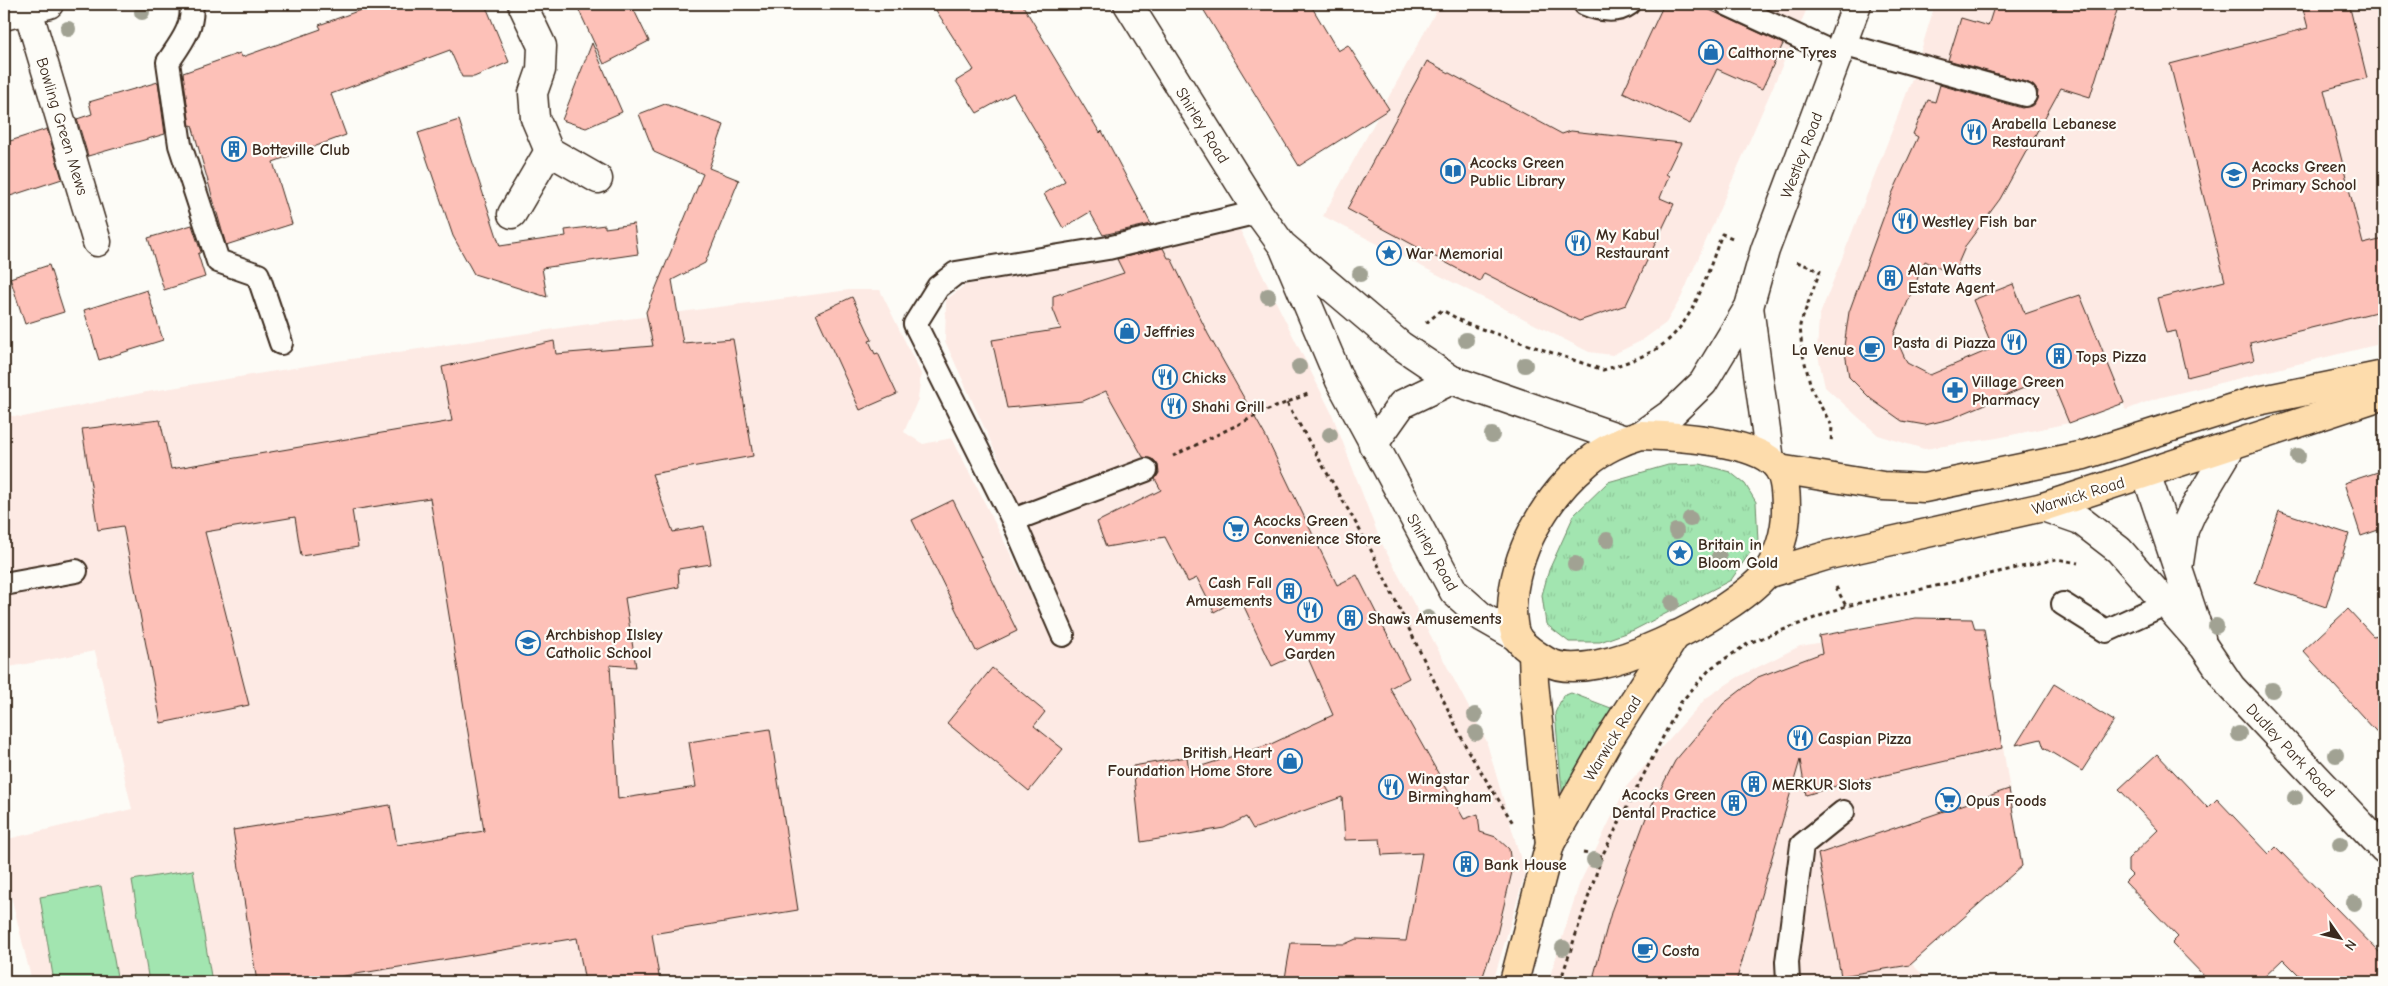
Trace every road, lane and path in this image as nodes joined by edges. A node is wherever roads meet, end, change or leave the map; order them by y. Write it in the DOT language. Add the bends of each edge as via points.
graph roads {
  1 [pos="192,4"];
  2 [pos="522,4"];
  3 [pos="1128,4"];
  4 [pos="1586,4"];
  5 [pos="1629,4"];
  6 [pos="1727,4"];
  7 [pos="1857,4"];
  8 [pos="27,10"];
  9 [pos="1840,50"];
  10 [pos="2025,95"];
  11 [pos="549,151"];
  12 [pos="598,179"];
  13 [pos="1258,212"];
  14 [pos="512,214"];
  15 [pos="97,242"];
  16 [pos="1282,245"];
  17 [pos="1748,307"];
  18 [pos="281,343"];
  19 [pos="2384,375"];
  20 [pos="1452,380"];
  21 [pos="1340,381"];
  22 [pos="2384,395"];
  23 [pos="1286,403"];
  24 [pos="1633,437"];
  25 [pos="1373,445"];
  26 [pos="2232,445"];
  27 [pos="2084,455"];
  28 [pos="1774,464"];
  29 [pos="1146,470"];
  30 [pos="2146,473"];
  31 [pos="2043,507"];
  32 [pos="1014,520"];
  33 [pos="2080,564"];
  34 [pos="2178,567"];
  35 [pos="76,570"];
  36 [pos="1766,574"];
  37 [pos="4,584"];
  38 [pos="2063,604"];
  39 [pos="2165,604"];
  40 [pos="1063,635"];
  41 [pos="1676,635"];
  42 [pos="1525,646"];
  43 [pos="2204,646"];
  44 [pos="1843,812"];
  45 [pos="1550,844"];
  46 [pos="2384,849"];
  47 [pos="1602,856"];
  48 [pos="1514,982"];
  49 [pos="1560,982"];
  50 [pos="1788,982"];
  1 -- 18 [label="lane" via="193,15 185,37 168,62 180,145 218,261 258,276"];
  2 -- 11 [label="street" via="542,46 541,70 533,93 535,118"];
  3 -- 13 [label="street, Shirley Road"];
  4 -- 5 [label="lane" via="1608,10"];
  6 -- 9 [label="lane"];
  7 -- 9 [label="street, Westley Road"];
  8 -- 15 [label="street, Bowling Green Mews"];
  9 -- 10 [label="lane"];
  9 -- 17 [label="street, Westley Road" via="1765,250"];
  11 -- 12 [label="street"];
  11 -- 14 [label="street"];
  13 -- 16 [label="street, Shirley Road"];
  13 -- 32 [label="lane" via="1108,248 956,273 938,287 916,324"];
  16 -- 20 [label="street, Shirley Road" via="1400,345"];
  16 -- 21 [label="street, Shirley Road"];
  17 -- 24 [label="street, Westley Road" via="1703,383 1672,414"];
  17 -- 28 [label="street, Westley Road"];
  19 -- 27 [label="highway" via="2248,403"];
  20 -- 24 [label="street, Shirley Road"];
  20 -- 25 [label="street" via="1402,404"];
  21 -- 23 [label="path"];
  21 -- 25 [label="street, Shirley Road"];
  22 -- 26 [label="highway, Warwick Road"];
  23 -- 29 [label="path"];
  23 -- 45 [label="path" via="1370,548 1468,751 1524,840"];
  24 -- 28 [label="highway" via="1708,439 1755,453"];
  24 -- 42 [label="highway, Warwick Road" via="1588,462 1556,494 1534,528 1518,562 1513,587 1512,615"];
  25 -- 42 [label="street, Shirley Road" via="1454,592 1482,617"];
  26 -- 30 [label="highway, Warwick Road"];
  26 -- 34 [label="street, Dudley Park Road" via="2184,530"];
  27 -- 28 [label="highway" via="1924,488 1882,486"];
  27 -- 30 [label="highway" via="2136,464"];
  28 -- 36 [label="highway, Warwick Road" via="1786,496 1786,516 1782,541"];
  29 -- 32 [label="lane"];
  30 -- 31 [label="highway, Warwick Road"];
  30 -- 34 [label="street, Dudley Park Road"];
  31 -- 36 [label="highway, Warwick Road" via="1829,555"];
  31 -- 39 [label="street, Dudley Park Road" via="2080,520 2119,550"];
  32 -- 40 [label="lane"];
  33 -- 47 [label="path" via="2057,559 1846,606 1749,643 1711,668 1681,702"];
  34 -- 43 [label="street, Dudley Park Road"];
  35 -- 37 [label="lane"];
  36 -- 41 [label="highway, Warwick Road" via="1719,611"];
  38 -- 39 [label="lane" via="2106,631"];
  39 -- 43 [label="street, Dudley Park Road"];
  41 -- 42 [label="highway, Warwick Road" via="1614,662 1585,668 1553,666"];
  41 -- 45 [label="highway, Warwick Road" via="1608,741"];
  42 -- 45 [label="highway, Warwick Road" via="1534,682"];
  43 -- 46 [label="street, Dudley Park Road" via="2231,687"];
  44 -- 50 [label="lane" via="1802,845 1786,962"];
  45 -- 47 [label="path"];
  45 -- 48 [label="highway, Warwick Road"];
  47 -- 49 [label="path"];
}
